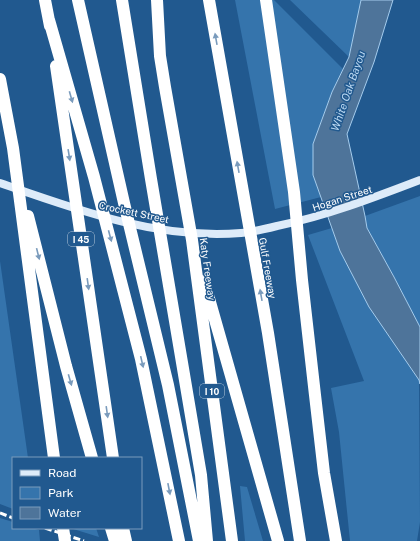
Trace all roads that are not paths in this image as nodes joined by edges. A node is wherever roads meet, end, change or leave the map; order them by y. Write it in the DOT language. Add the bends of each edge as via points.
graph roads {
  1 [pos="45,0"];
  2 [pos="78,0"];
  3 [pos="122,0"];
  4 [pos="209,0"];
  5 [pos="266,0"];
  6 [pos="157,4"];
  7 [pos="48,20"];
  8 [pos="0,79"];
  9 [pos="13,148"];
  10 [pos="420,180"];
  11 [pos="0,183"];
  12 [pos="268,228"];
  13 [pos="192,240"];
  14 [pos="54,457"];
  15 [pos="92,457"];
  16 [pos="113,457"];
  17 [pos="63,529"];
  18 [pos="111,529"];
  19 [pos="124,529"];
  20 [pos="65,541"];
  21 [pos="115,541"];
  22 [pos="126,541"];
  23 [pos="179,541"];
  24 [pos="199,541"];
  25 [pos="207,541"];
  26 [pos="232,541"];
  27 [pos="278,541"];
  28 [pos="300,541"];
  29 [pos="336,541"];
  1 -- 7 [label="highway, I 45"];
  2 -- 24 [label="highway" via="168,385"];
  3 -- 25 [label="highway" via="201,475"];
  28 -- 4 [label="highway, Gulf Freeway, one-way" via="268,333"];
  5 -- 29 [label="highway" via="294,192 324,473"];
  6 -- 13 [label="highway, Katy Freeway / I 10" via="160,56"];
  7 -- 16 [label="highway, I 45, one-way"];
  7 -- 23 [label="highway, one-way" via="94,178 138,344"];
  8 -- 9 [label="highway"];
  9 -- 14 [label="highway"];
  9 -- 15 [label="highway, one-way" via="64,358"];
  10 -- 12 [label="main road, Hogan Street" via="305,220"];
  11 -- 12 [label="main road, Crockett Street" via="94,214 149,228 216,234"];
  13 -- 26 [label="highway, Katy Freeway / I 10"];
  13 -- 27 [label="highway"];
  17 -- 20 [label="highway"];
  18 -- 21 [label="highway"];
  19 -- 22 [label="highway"];
}
